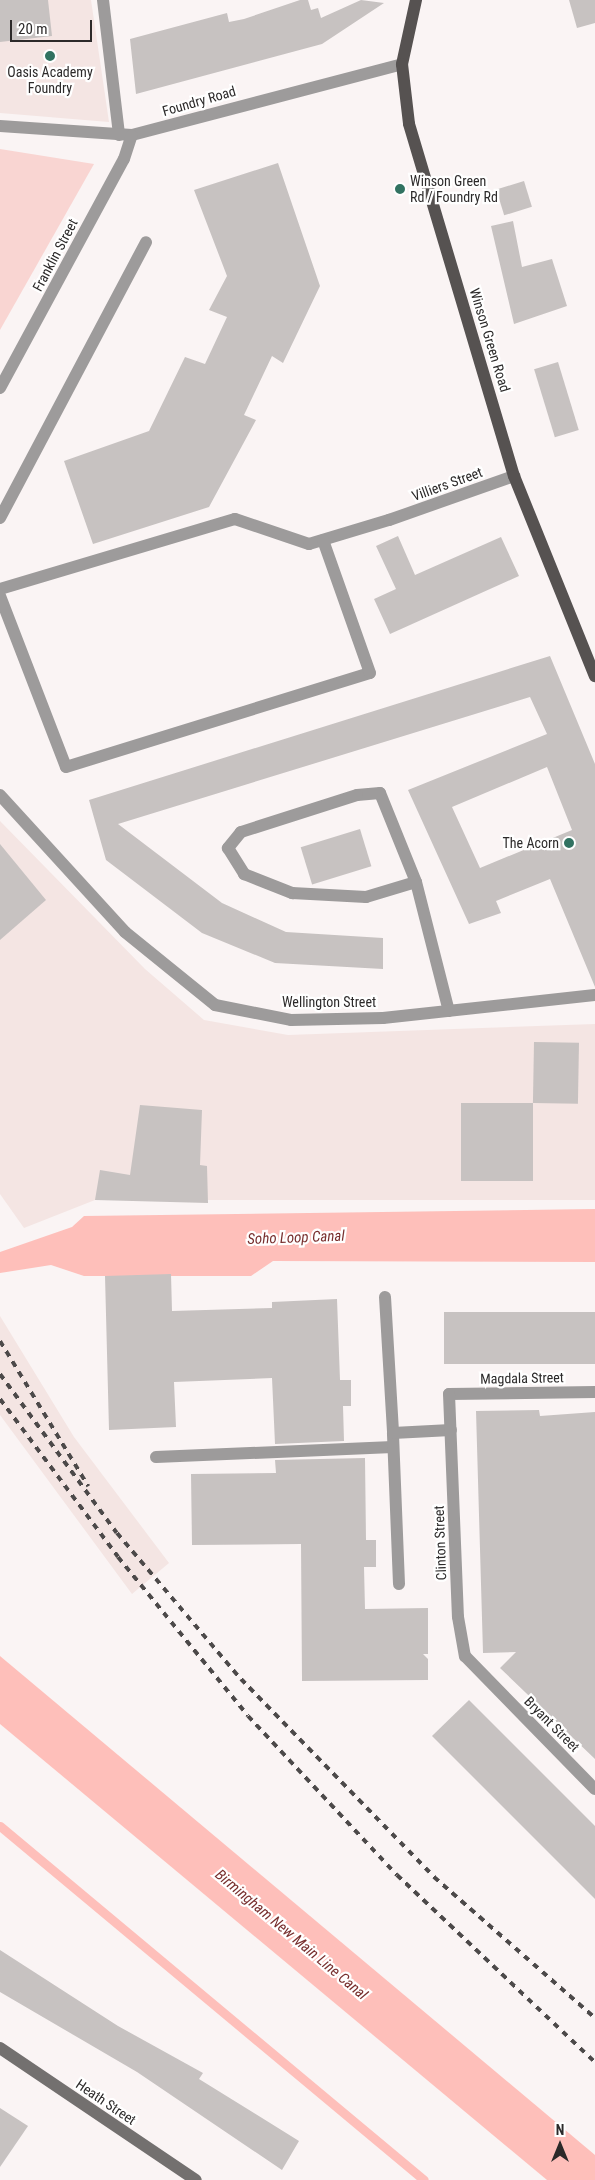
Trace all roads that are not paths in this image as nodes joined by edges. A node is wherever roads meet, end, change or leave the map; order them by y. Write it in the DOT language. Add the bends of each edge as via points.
graph roads {
  1 [pos="104,0"];
  2 [pos="416,2"];
  3 [pos="402,64"];
  4 [pos="0,126"];
  5 [pos="119,135"];
  6 [pos="132,135"];
  7 [pos="146,242"];
  8 [pos="0,388"];
  9 [pos="514,476"];
  10 [pos="0,518"];
  11 [pos="323,540"];
  12 [pos="0,589"];
  13 [pos="0,596"];
  14 [pos="595,676"];
  15 [pos="0,795"];
  16 [pos="416,882"];
  17 [pos="595,995"];
  18 [pos="449,1011"];
  19 [pos="385,1297"];
  20 [pos="595,1392"];
  21 [pos="450,1394"];
  22 [pos="451,1430"];
  23 [pos="393,1433"];
  24 [pos="394,1447"];
  25 [pos="156,1457"];
  26 [pos="399,1584"];
  27 [pos="488,1680"];
  28 [pos="595,1789"];
  29 [pos="0,2048"];
  30 [pos="196,2180"];
  1 -- 5 [label="street"];
  2 -- 3 [label="main road, Winson Green Road"];
  3 -- 6 [label="street, Foundry Road"];
  3 -- 9 [label="main road, Winson Green Road" via="409,124"];
  4 -- 5 [label="street, Foundry Road"];
  5 -- 6 [label="street, Foundry Road"];
  6 -- 8 [label="street, Franklin Street" via="124,158"];
  7 -- 10 [label="street"];
  9 -- 11 [label="street, Villiers Street"];
  9 -- 14 [label="main road, Winson Green Road"];
  11 -- 12 [label="street, Villiers Street" via="309,544 235,519"];
  11 -- 13 [label="street" via="370,673 66,767"];
  15 -- 18 [label="street, Wellington Street" via="124,932 215,1005 291,1020"];
  16 -- 16 [label="street" via="366,897 292,893 244,874 228,848 240,832 357,795 380,793"];
  16 -- 18 [label="street"];
  17 -- 18 [label="street, Wellington Street"];
  19 -- 23 [label="street"];
  20 -- 21 [label="street, Magdala Street"];
  21 -- 22 [label="street, Clinton Street"];
  22 -- 23 [label="street"];
  22 -- 27 [label="street, Clinton Street" via="458,1617 465,1656"];
  23 -- 24 [label="street"];
  24 -- 25 [label="street"];
  24 -- 26 [label="street"];
  27 -- 28 [label="street, Bryant Street"];
  29 -- 30 [label="main road, Heath Street"];
}
